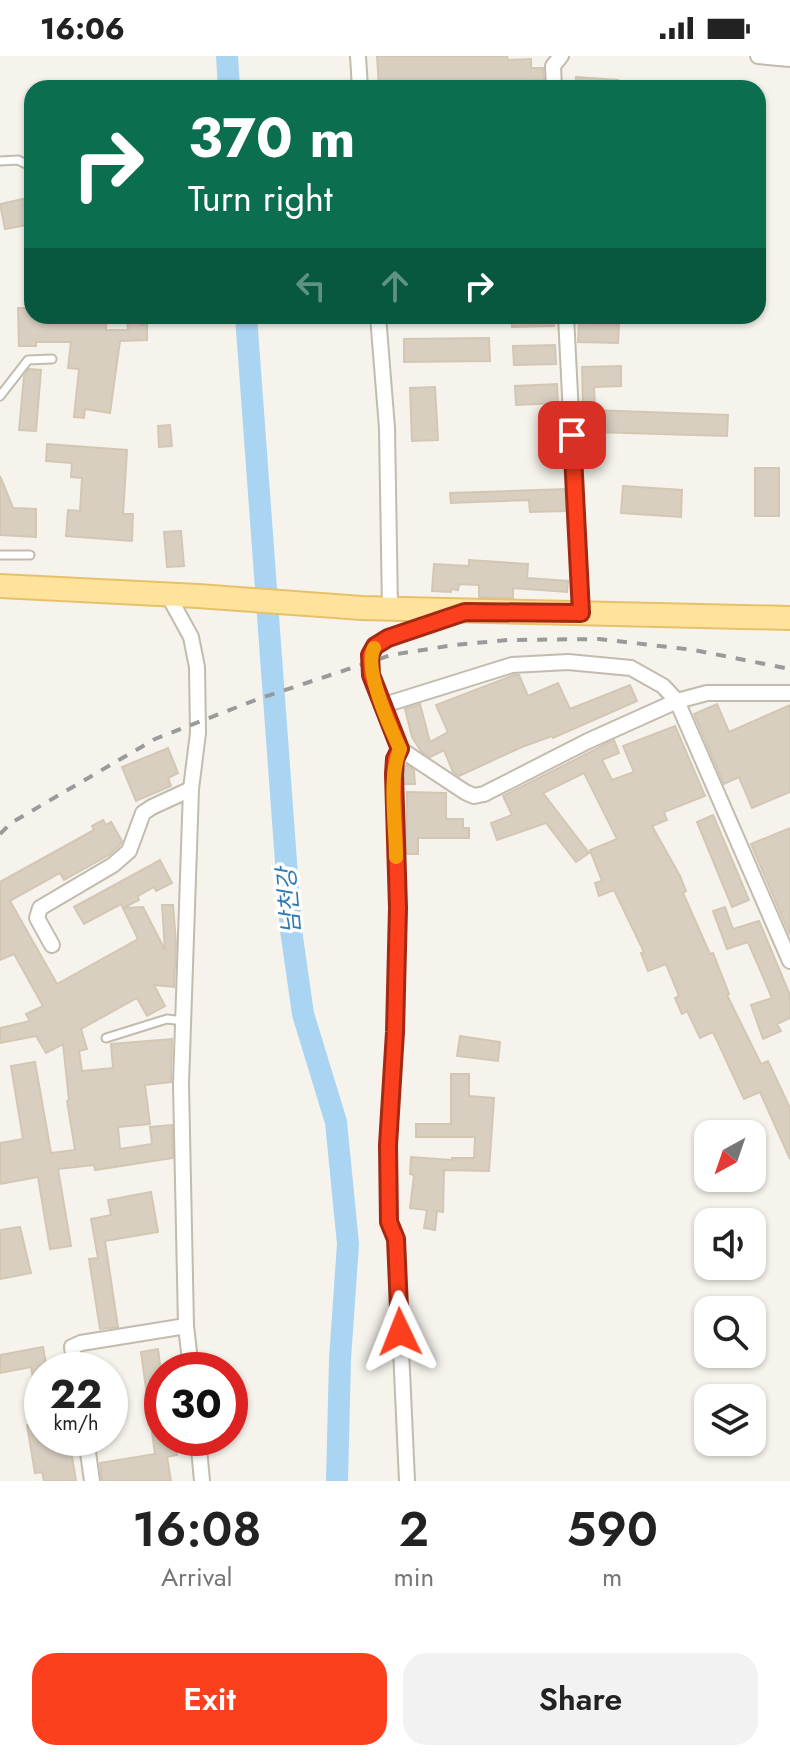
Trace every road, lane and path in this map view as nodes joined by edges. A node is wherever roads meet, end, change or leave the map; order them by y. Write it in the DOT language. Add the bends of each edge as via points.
graph roads {
  1 [pos="358,56"];
  2 [pos="561,56"];
  3 [pos="758,56"];
  4 [pos="790,59"];
  5 [pos="360,80"];
  6 [pos="554,80"];
  7 [pos="0,161"];
  8 [pos="24,163"];
  9 [pos="379,324"];
  10 [pos="566,324"];
  11 [pos="52,359"];
  12 [pos="0,396"];
  13 [pos="0,555"];
  14 [pos="30,555"];
  15 [pos="0,586"];
  16 [pos="168,595"];
  17 [pos="390,609"];
  18 [pos="465,612"];
  19 [pos="581,613"];
  20 [pos="790,618"];
  21 [pos="790,693"];
  22 [pos="677,701"];
  23 [pos="384,705"];
  24 [pos="400,749"];
  25 [pos="191,789"];
  26 [pos="52,945"];
  27 [pos="790,961"];
  28 [pos="184,1021"];
  29 [pos="106,1038"];
  30 [pos="186,1326"];
  31 [pos="73,1352"];
  32 [pos="189,1352"];
  33 [pos="89,1456"];
  34 [pos="200,1456"];
  35 [pos="92,1481"];
  36 [pos="202,1481"];
  37 [pos="407,1481"];
  1 -- 5 [label="street"];
  2 -- 6 [label="street" via="553,66"];
  3 -- 4 [label="street"];
  7 -- 8 [label="lane"];
  9 -- 17 [label="street" via="387,428"];
  10 -- 19 [label="street"];
  11 -- 12 [label="lane" via="28,360"];
  13 -- 14 [label="lane"];
  15 -- 16 [label="main road"];
  16 -- 17 [label="main road"];
  16 -- 25 [label="street" via="191,637 197,667 198,733"];
  17 -- 18 [label="main road"];
  18 -- 19 [label="main road"];
  18 -- 23 [label="street" via="375,646 371,675"];
  19 -- 20 [label="main road"];
  21 -- 22 [label="street" via="707,693"];
  22 -- 23 [label="street" via="663,686 631,668 568,662 512,665"];
  22 -- 24 [label="street" via="474,796"];
  22 -- 27 [label="street"];
  23 -- 24 [label="street"];
  24 -- 37 [label="street" via="394,774 398,908 388,1145"];
  25 -- 26 [label="street" via="143,813 129,851 113,865 40,908 37,918"];
  25 -- 28 [label="street"];
  28 -- 29 [label="lane" via="167,1019"];
  28 -- 30 [label="street"];
  30 -- 31 [label="street" via="81,1343"];
  30 -- 32 [label="street"];
  33 -- 35 [label="street"];
  34 -- 36 [label="street"];
}
